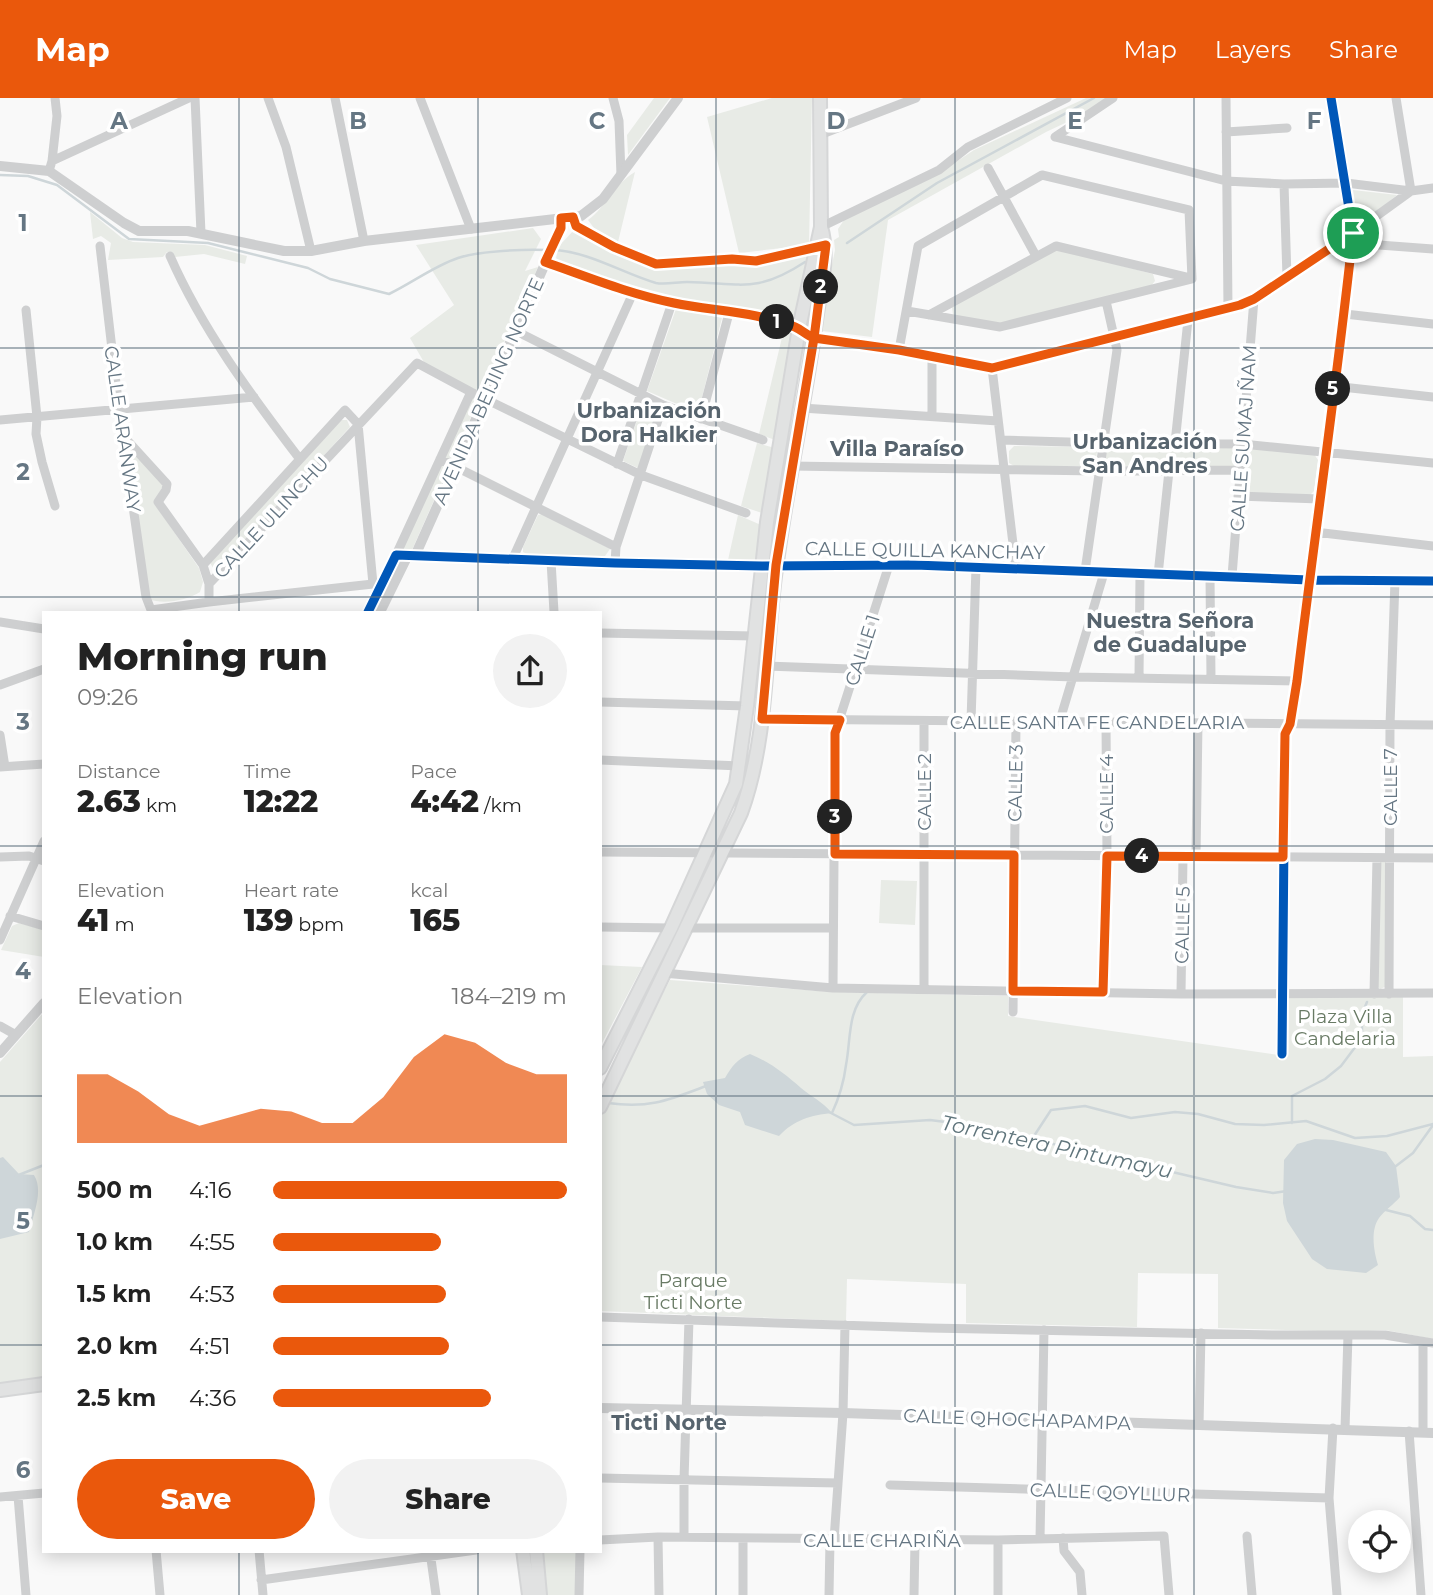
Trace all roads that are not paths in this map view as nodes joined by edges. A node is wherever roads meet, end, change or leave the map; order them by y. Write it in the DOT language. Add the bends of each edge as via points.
graph roads {
  1 [pos="55,98"];
  2 [pos="192,98"];
  3 [pos="268,98"];
  4 [pos="335,98"];
  5 [pos="421,98"];
  6 [pos="613,98"];
  7 [pos="678,98"];
  8 [pos="820,98"];
  9 [pos="916,98"];
  10 [pos="1067,98"];
  11 [pos="1113,98"];
  12 [pos="1226,98"];
  13 [pos="1331,98"];
  14 [pos="1396,98"];
  15 [pos="1287,128"];
  16 [pos="1226,132"];
  17 [pos="822,134"];
  18 [pos="1,166"];
  19 [pos="50,166"];
  20 [pos="988,168"];
  21 [pos="621,175"];
  22 [pos="1226,181"];
  23 [pos="1346,183"];
  24 [pos="1284,184"];
  25 [pos="1433,188"];
  26 [pos="1411,191"];
  27 [pos="1003,196"];
  28 [pos="573,217"];
  29 [pos="561,218"];
  30 [pos="821,227"];
  31 [pos="471,229"];
  32 [pos="201,233"];
  33 [pos="1353,233"];
  34 [pos="364,241"];
  35 [pos="1352,243"];
  36 [pos="100,246"];
  37 [pos="821,247"];
  38 [pos="1433,249"];
  39 [pos="311,251"];
  40 [pos="549,254"];
  41 [pos="170,256"];
  42 [pos="1036,256"];
  43 [pos="1151,269"];
  44 [pos="1287,277"];
  45 [pos="1192,279"];
  46 [pos="1152,289"];
  47 [pos="633,293"];
  48 [pos="1254,299"];
  49 [pos="1105,301"];
  50 [pos="672,303"];
  51 [pos="1228,309"];
  52 [pos="26,310"];
  53 [pos="907,312"];
  54 [pos="729,313"];
  55 [pos="1345,313"];
  56 [pos="929,316"];
  57 [pos="1188,320"];
  58 [pos="1433,324"];
  59 [pos="799,328"];
  60 [pos="514,330"];
  61 [pos="814,338"];
  62 [pos="1115,338"];
  63 [pos="899,350"];
  64 [pos="932,356"];
  65 [pos="992,368"];
  66 [pos="596,371"];
  67 [pos="1334,386"];
  68 [pos="471,392"];
  69 [pos="642,393"];
  70 [pos="254,397"];
  71 [pos="1433,397"];
  72 [pos="484,399"];
  73 [pos="663,405"];
  74 [pos="802,408"];
  75 [pos="119,409"];
  76 [pos="37,416"];
  77 [pos="932,416"];
  78 [pos="701,419"];
  79 [pos="0,420"];
  80 [pos="998,421"];
  81 [pos="358,424"];
  82 [pos="124,438"];
  83 [pos="567,439"];
  84 [pos="763,440"];
  85 [pos="1001,440"];
  86 [pos="1103,443"];
  87 [pos="1175,443"];
  88 [pos="1242,444"];
  89 [pos="1325,450"];
  90 [pos="299,458"];
  91 [pos="440,459"];
  92 [pos="1433,463"];
  93 [pos="617,464"];
  94 [pos="454,466"];
  95 [pos="792,466"];
  96 [pos="1004,470"];
  97 [pos="1240,470"];
  98 [pos="1098,471"];
  99 [pos="1169,471"];
  100 [pos="641,475"];
  101 [pos="1238,496"];
  102 [pos="1320,499"];
  103 [pos="55,506"];
  104 [pos="537,508"];
  105 [pos="746,513"];
  106 [pos="1315,532"];
  107 [pos="1433,546"];
  108 [pos="616,547"];
  109 [pos="396,555"];
  110 [pos="412,556"];
  111 [pos="513,558"];
  112 [pos="551,561"];
  113 [pos="615,563"];
  114 [pos="203,565"];
  115 [pos="776,565"];
  116 [pos="889,565"];
  117 [pos="762,566"];
  118 [pos="976,567"];
  119 [pos="1016,569"];
  120 [pos="1085,571"];
  121 [pos="1104,573"];
  122 [pos="1140,574"];
  123 [pos="1158,575"];
  124 [pos="1210,576"];
  125 [pos="1232,576"];
  126 [pos="1309,580"];
  127 [pos="1395,580"];
  128 [pos="1433,581"];
  129 [pos="209,584"];
  130 [pos="376,586"];
  131 [pos="209,602"];
  132 [pos="151,611"];
  133 [pos="368,611"];
  134 [pos="381,611"];
  135 [pos="554,611"];
  136 [pos="0,622"];
  137 [pos="42,629"];
  138 [pos="602,633"];
  139 [pos="754,636"];
  140 [pos="766,666"];
  141 [pos="42,670"];
  142 [pos="855,670"];
  143 [pos="972,673"];
  144 [pos="1074,677"];
  145 [pos="1139,678"];
  146 [pos="1211,679"];
  147 [pos="1297,681"];
  148 [pos="0,685"];
  149 [pos="602,702"];
  150 [pos="747,706"];
  151 [pos="762,719"];
  152 [pos="840,720"];
  153 [pos="971,720"];
  154 [pos="1060,720"];
  155 [pos="924,721"];
  156 [pos="1016,722"];
  157 [pos="1106,722"];
  158 [pos="1198,723"];
  159 [pos="1290,724"];
  160 [pos="1390,724"];
  161 [pos="1433,725"];
  162 [pos="0,735"];
  163 [pos="602,760"];
  164 [pos="42,764"];
  165 [pos="740,766"];
  166 [pos="2,767"];
  167 [pos="707,851"];
  168 [pos="723,851"];
  169 [pos="602,852"];
  170 [pos="835,854"];
  171 [pos="925,854"];
  172 [pos="1014,855"];
  173 [pos="1107,856"];
  174 [pos="1182,856"];
  175 [pos="1196,856"];
  176 [pos="0,857"];
  177 [pos="1283,857"];
  178 [pos="1377,858"];
  179 [pos="1390,858"];
  180 [pos="1433,858"];
  181 [pos="40,860"];
  182 [pos="10,916"];
  183 [pos="42,925"];
  184 [pos="602,927"];
  185 [pos="671,928"];
  186 [pos="687,928"];
  187 [pos="833,928"];
  188 [pos="0,940"];
  189 [pos="663,973"];
  190 [pos="833,988"];
  191 [pos="923,989"];
  192 [pos="1013,991"];
  193 [pos="1103,992"];
  194 [pos="1284,993"];
  195 [pos="1389,993"];
  196 [pos="1433,993"];
  197 [pos="1181,994"];
  198 [pos="1374,994"];
  199 [pos="42,1005"];
  200 [pos="1013,1012"];
  201 [pos="0,1026"];
  202 [pos="16,1035"];
  203 [pos="0,1054"];
  204 [pos="1282,1054"];
  205 [pos="602,1064"];
  206 [pos="602,1103"];
  207 [pos="602,1317"];
  208 [pos="689,1319"];
  209 [pos="845,1325"];
  210 [pos="1044,1330"];
  211 [pos="1201,1333"];
  212 [pos="1348,1335"];
  213 [pos="1423,1342"];
  214 [pos="1433,1343"];
  215 [pos="42,1384"];
  216 [pos="0,1390"];
  217 [pos="602,1408"];
  218 [pos="687,1410"];
  219 [pos="842,1413"];
  220 [pos="1044,1421"];
  221 [pos="1199,1425"];
  222 [pos="1339,1428"];
  223 [pos="1409,1431"];
  224 [pos="1428,1433"];
  225 [pos="602,1478"];
  226 [pos="684,1479"];
  227 [pos="838,1483"];
  228 [pos="890,1485"];
  229 [pos="1040,1489"];
  230 [pos="42,1493"];
  231 [pos="18,1496"];
  232 [pos="0,1497"];
  233 [pos="1329,1499"];
  234 [pos="1247,1536"];
  235 [pos="658,1537"];
  236 [pos="684,1537"];
  237 [pos="1063,1538"];
  238 [pos="743,1539"];
  239 [pos="1040,1539"];
  240 [pos="602,1540"];
  241 [pos="832,1540"];
  242 [pos="998,1540"];
  243 [pos="915,1541"];
  244 [pos="156,1553"];
  245 [pos="259,1553"];
  246 [pos="430,1553"];
  247 [pos="523,1553"];
  248 [pos="536,1553"];
  249 [pos="580,1553"];
  250 [pos="261,1580"];
  251 [pos="26,1595"];
  252 [pos="160,1595"];
  253 [pos="262,1595"];
  254 [pos="436,1595"];
  255 [pos="529,1595"];
  256 [pos="540,1595"];
  257 [pos="579,1595"];
  258 [pos="659,1595"];
  259 [pos="743,1595"];
  260 [pos="829,1595"];
  261 [pos="914,1595"];
  262 [pos="998,1595"];
  263 [pos="1082,1595"];
  264 [pos="1169,1595"];
  265 [pos="1252,1595"];
  266 [pos="1337,1595"];
  267 [pos="1421,1595"];
  1 -- 19 [label="street"];
  2 -- 19 [label="street"];
  2 -- 32 [label="street"];
  3 -- 39 [label="street" via="286,147"];
  4 -- 34 [label="street"];
  5 -- 31 [label="street"];
  6 -- 21 [label="street" via="619,121"];
  7 -- 21 [label="street"];
  8 -- 17 [label="main road"];
  9 -- 17 [label="street"];
  10 -- 30 [label="street" via="968,148 939,170"];
  11 -- 22 [label="street" via="1055,137"];
  12 -- 16 [label="street"];
  13 -- 23 [label="street"];
  14 -- 26 [label="street"];
  15 -- 16 [label="street"];
  16 -- 22 [label="street"];
  17 -- 30 [label="main road"];
  18 -- 19 [label="street"];
  19 -- 32 [label="street" via="139,231"];
  20 -- 27 [label="street"];
  21 -- 28 [label="street" via="592,209"];
  22 -- 24 [label="street"];
  22 -- 51 [label="street"];
  23 -- 24 [label="street"];
  23 -- 26 [label="street"];
  23 -- 33 [label="street"];
  24 -- 44 [label="street"];
  25 -- 26 [label="street"];
  26 -- 33 [label="street"];
  27 -- 42 [label="street"];
  27 -- 45 [label="street" via="1042,175 1189,210"];
  27 -- 53 [label="street" via="918,246"];
  28 -- 29 [label="street"];
  28 -- 37 [label="street" via="576,226 656,264 756,261"];
  29 -- 31 [label="street"];
  29 -- 40 [label="street, AVENIDA BEIJING NORTE"];
  30 -- 37 [label="main road"];
  31 -- 34 [label="street"];
  32 -- 39 [label="street" via="284,251"];
  33 -- 35 [label="street"];
  33 -- 44 [label="street"];
  34 -- 39 [label="street"];
  35 -- 38 [label="street"];
  35 -- 55 [label="street"];
  36 -- 75 [label="street, CALLE ARANWAY"];
  37 -- 59 [label="main road"];
  37 -- 61 [label="main road"];
  40 -- 47 [label="street"];
  40 -- 60 [label="street, AVENIDA BEIJING NORTE"];
  41 -- 70 [label="street" via="184,288"];
  42 -- 43 [label="street" via="1056,246"];
  42 -- 56 [label="street"];
  43 -- 45 [label="street"];
  43 -- 46 [label="street" via="1158,280"];
  44 -- 48 [label="street"];
  45 -- 46 [label="street"];
  46 -- 49 [label="street"];
  47 -- 50 [label="street"];
  47 -- 66 [label="street"];
  48 -- 51 [label="street"];
  48 -- 88 [label="street, CALLE SUMAJ ÑAM"];
  49 -- 56 [label="street" via="1000,327"];
  49 -- 62 [label="street"];
  50 -- 54 [label="street"];
  50 -- 69 [label="street"];
  51 -- 57 [label="street"];
  52 -- 76 [label="street"];
  53 -- 56 [label="street"];
  53 -- 63 [label="street"];
  54 -- 59 [label="street"];
  54 -- 78 [label="street"];
  55 -- 58 [label="street"];
  55 -- 67 [label="street"];
  57 -- 62 [label="street"];
  57 -- 87 [label="street"];
  59 -- 61 [label="street"];
  59 -- 117 [label="main road"];
  60 -- 66 [label="street"];
  60 -- 72 [label="street, AVENIDA BEIJING NORTE"];
  61 -- 63 [label="street"];
  61 -- 74 [label="main road"];
  62 -- 65 [label="street"];
  62 -- 86 [label="street"];
  63 -- 64 [label="street"];
  64 -- 65 [label="street"];
  64 -- 77 [label="street"];
  65 -- 80 [label="street"];
  66 -- 69 [label="street"];
  66 -- 83 [label="street"];
  67 -- 71 [label="street"];
  67 -- 89 [label="street"];
  68 -- 72 [label="street"];
  68 -- 81 [label="street, CALLE ULINCHU" via="417,363"];
  68 -- 91 [label="street, AVENIDA BEIJING NORTE"];
  69 -- 73 [label="street"];
  69 -- 93 [label="street"];
  70 -- 75 [label="street"];
  70 -- 90 [label="street"];
  72 -- 83 [label="street"];
  72 -- 94 [label="street, AVENIDA BEIJING NORTE"];
  73 -- 78 [label="street"];
  73 -- 100 [label="street"];
  74 -- 77 [label="street"];
  74 -- 95 [label="main road"];
  75 -- 76 [label="street"];
  75 -- 82 [label="street, CALLE ARANWAY"];
  76 -- 79 [label="street"];
  76 -- 103 [label="street" via="36,434"];
  77 -- 80 [label="street"];
  78 -- 84 [label="street"];
  80 -- 85 [label="street"];
  81 -- 90 [label="street" via="345,410"];
  81 -- 129 [label="street, CALLE ULINCHU"];
  81 -- 130 [label="street"];
  82 -- 114 [label="street" via="167,484 159,502"];
  82 -- 132 [label="street, CALLE ARANWAY"];
  83 -- 93 [label="street"];
  83 -- 104 [label="street"];
  85 -- 86 [label="street"];
  85 -- 96 [label="street"];
  86 -- 87 [label="street"];
  86 -- 98 [label="street"];
  87 -- 88 [label="street"];
  88 -- 89 [label="street"];
  88 -- 97 [label="street, CALLE SUMAJ ÑAM"];
  89 -- 92 [label="street"];
  89 -- 102 [label="street"];
  90 -- 114 [label="street"];
  91 -- 94 [label="street"];
  91 -- 109 [label="street, AVENIDA BEIJING NORTE"];
  93 -- 100 [label="street"];
  94 -- 104 [label="street"];
  94 -- 110 [label="street, AVENIDA BEIJING NORTE"];
  95 -- 96 [label="street"];
  95 -- 115 [label="main road"];
  96 -- 98 [label="street"];
  96 -- 119 [label="street"];
  97 -- 99 [label="street"];
  97 -- 101 [label="street, CALLE SUMAJ ÑAM"];
  98 -- 99 [label="street"];
  98 -- 120 [label="street"];
  99 -- 123 [label="street"];
  100 -- 105 [label="street"];
  100 -- 108 [label="street"];
  101 -- 102 [label="street"];
  101 -- 125 [label="street, CALLE SUMAJ ÑAM"];
  102 -- 106 [label="street"];
  104 -- 108 [label="street"];
  104 -- 111 [label="street"];
  106 -- 107 [label="street"];
  106 -- 126 [label="street"];
  108 -- 113 [label="street"];
  109 -- 110 [label="street"];
  109 -- 130 [label="street, AVENIDA BEIJING NORTE"];
  110 -- 111 [label="street, CALLE QUILLA KANCHAY"];
  110 -- 134 [label="street, AVENIDA BEIJING NORTE"];
  111 -- 112 [label="street, CALLE QUILLA KANCHAY"];
  112 -- 113 [label="street, CALLE QUILLA KANCHAY"];
  112 -- 135 [label="street"];
  113 -- 117 [label="street, CALLE QUILLA KANCHAY"];
  114 -- 129 [label="street"];
  115 -- 116 [label="street, CALLE QUILLA KANCHAY"];
  115 -- 117 [label="street, CALLE QUILLA KANCHAY"];
  115 -- 140 [label="main road"];
  116 -- 118 [label="street, CALLE QUILLA KANCHAY"];
  116 -- 142 [label="street, CALLE 1"];
  117 -- 139 [label="main road"];
  118 -- 119 [label="street, CALLE QUILLA KANCHAY"];
  118 -- 143 [label="street"];
  119 -- 120 [label="street, CALLE QUILLA KANCHAY"];
  120 -- 121 [label="street, CALLE QUILLA KANCHAY"];
  121 -- 122 [label="street, CALLE QUILLA KANCHAY"];
  121 -- 144 [label="street"];
  122 -- 123 [label="street, CALLE QUILLA KANCHAY"];
  122 -- 145 [label="street"];
  123 -- 124 [label="street, CALLE QUILLA KANCHAY"];
  124 -- 125 [label="street, CALLE QUILLA KANCHAY"];
  124 -- 146 [label="street"];
  125 -- 126 [label="street, CALLE QUILLA KANCHAY"];
  126 -- 127 [label="street, CALLE QUILLA KANCHAY"];
  126 -- 147 [label="street"];
  127 -- 128 [label="street, CALLE QUILLA KANCHAY"];
  127 -- 160 [label="street, CALLE 7"];
  129 -- 131 [label="street, CALLE ULINCHU"];
  130 -- 131 [label="street"];
  130 -- 133 [label="street, AVENIDA BEIJING NORTE"];
  131 -- 132 [label="street, CALLE ULINCHU"];
  136 -- 137 [label="street"];
  138 -- 139 [label="street"];
  139 -- 150 [label="main road"];
  140 -- 142 [label="street"];
  140 -- 151 [label="main road"];
  141 -- 148 [label="street"];
  142 -- 143 [label="street"];
  142 -- 152 [label="street, CALLE 1"];
  143 -- 144 [label="street"];
  143 -- 153 [label="street"];
  144 -- 145 [label="street"];
  144 -- 154 [label="street"];
  145 -- 146 [label="street"];
  146 -- 147 [label="street"];
  147 -- 159 [label="street"];
  149 -- 150 [label="street"];
  150 -- 165 [label="main road"];
  151 -- 152 [label="street, CALLE SANTA FE CANDELARIA"];
  151 -- 168 [label="main road" via="749,789"];
  152 -- 155 [label="street, CALLE SANTA FE CANDELARIA"];
  152 -- 170 [label="street, CALLE 1" via="835,733"];
  153 -- 155 [label="street, CALLE SANTA FE CANDELARIA"];
  153 -- 156 [label="street, CALLE SANTA FE CANDELARIA"];
  154 -- 156 [label="street, CALLE SANTA FE CANDELARIA"];
  154 -- 157 [label="street, CALLE SANTA FE CANDELARIA"];
  155 -- 171 [label="street, CALLE 2"];
  156 -- 172 [label="street, CALLE 3"];
  157 -- 158 [label="street, CALLE SANTA FE CANDELARIA"];
  157 -- 173 [label="street, CALLE 4"];
  158 -- 159 [label="street, CALLE SANTA FE CANDELARIA"];
  158 -- 175 [label="street"];
  159 -- 160 [label="street, CALLE SANTA FE CANDELARIA"];
  159 -- 177 [label="street" via="1285,734"];
  160 -- 161 [label="street, CALLE SANTA FE CANDELARIA"];
  160 -- 179 [label="street, CALLE 7"];
  162 -- 166 [label="street"];
  163 -- 165 [label="street"];
  164 -- 166 [label="street"];
  165 -- 167 [label="main road"];
  167 -- 168 [label="street"];
  167 -- 169 [label="street"];
  167 -- 185 [label="main road"];
  168 -- 170 [label="street"];
  168 -- 186 [label="main road"];
  170 -- 171 [label="street"];
  170 -- 187 [label="street, CALLE 1"];
  171 -- 172 [label="street"];
  171 -- 191 [label="street, CALLE 2"];
  172 -- 173 [label="street"];
  172 -- 192 [label="street, CALLE 3"];
  173 -- 174 [label="street"];
  173 -- 193 [label="street, CALLE 4"];
  174 -- 175 [label="street"];
  174 -- 197 [label="street, CALLE 5"];
  175 -- 177 [label="street"];
  176 -- 181 [label="street"];
  177 -- 178 [label="street"];
  177 -- 194 [label="street"];
  178 -- 179 [label="street"];
  178 -- 198 [label="street"];
  179 -- 180 [label="street"];
  179 -- 195 [label="street, CALLE 7"];
  181 -- 182 [label="street"];
  182 -- 183 [label="street"];
  182 -- 188 [label="street"];
  184 -- 185 [label="street"];
  185 -- 205 [label="main road"];
  186 -- 187 [label="street"];
  186 -- 189 [label="main road"];
  187 -- 190 [label="street, CALLE 1"];
  189 -- 190 [label="street"];
  189 -- 206 [label="main road"];
  190 -- 191 [label="street"];
  191 -- 192 [label="street"];
  192 -- 193 [label="street"];
  192 -- 200 [label="street, CALLE 3"];
  193 -- 197 [label="street"];
  194 -- 197 [label="street"];
  194 -- 198 [label="street"];
  194 -- 204 [label="street"];
  195 -- 196 [label="street"];
  195 -- 198 [label="street"];
  199 -- 202 [label="street"];
  201 -- 202 [label="street"];
  202 -- 203 [label="street"];
  207 -- 208 [label="street"];
  208 -- 209 [label="street"];
  208 -- 218 [label="street"];
  209 -- 210 [label="street"];
  209 -- 219 [label="street"];
  210 -- 211 [label="street"];
  210 -- 220 [label="street"];
  211 -- 212 [label="street"];
  211 -- 221 [label="street"];
  212 -- 213 [label="street"];
  212 -- 222 [label="street"];
  213 -- 214 [label="street"];
  213 -- 224 [label="street"];
  215 -- 216 [label="main road"];
  217 -- 218 [label="street, CALLE QHOCHAPAMPA"];
  218 -- 219 [label="street, CALLE QHOCHAPAMPA"];
  218 -- 226 [label="street"];
  219 -- 220 [label="street, CALLE QHOCHAPAMPA"];
  219 -- 227 [label="street"];
  220 -- 221 [label="street, CALLE QHOCHAPAMPA"];
  220 -- 229 [label="street"];
  221 -- 222 [label="street, CALLE QHOCHAPAMPA"];
  222 -- 223 [label="street, CALLE QHOCHAPAMPA"];
  222 -- 233 [label="street"];
  223 -- 224 [label="street, CALLE QHOCHAPAMPA"];
  223 -- 267 [label="street"];
  225 -- 226 [label="street"];
  226 -- 227 [label="street"];
  226 -- 236 [label="street"];
  227 -- 241 [label="street"];
  228 -- 229 [label="street, CALLE QOYLLUR"];
  229 -- 233 [label="street, CALLE QOYLLUR"];
  229 -- 239 [label="street"];
  230 -- 231 [label="street"];
  231 -- 232 [label="street"];
  231 -- 251 [label="street"];
  233 -- 266 [label="street"];
  234 -- 265 [label="street"];
  235 -- 236 [label="street, CALLE CHARIÑA"];
  235 -- 240 [label="street, CALLE CHARIÑA"];
  235 -- 258 [label="street"];
  236 -- 238 [label="street, CALLE CHARIÑA"];
  237 -- 239 [label="street, CALLE CHARIÑA"];
  237 -- 263 [label="street" via="1065,1551 1080,1572"];
  237 -- 264 [label="street, CALLE CHARIÑA" via="1164,1536"];
  238 -- 241 [label="street, CALLE CHARIÑA"];
  238 -- 259 [label="street"];
  239 -- 242 [label="street, CALLE CHARIÑA"];
  241 -- 243 [label="street, CALLE CHARIÑA"];
  241 -- 260 [label="street"];
  242 -- 243 [label="street, CALLE CHARIÑA"];
  242 -- 262 [label="street"];
  243 -- 261 [label="street"];
  244 -- 252 [label="street"];
  245 -- 250 [label="street"];
  246 -- 250 [label="street"];
  246 -- 254 [label="street"];
  247 -- 255 [label="main road"];
  248 -- 256 [label="main road"];
  249 -- 257 [label="street"];
  250 -- 253 [label="street"];
}
